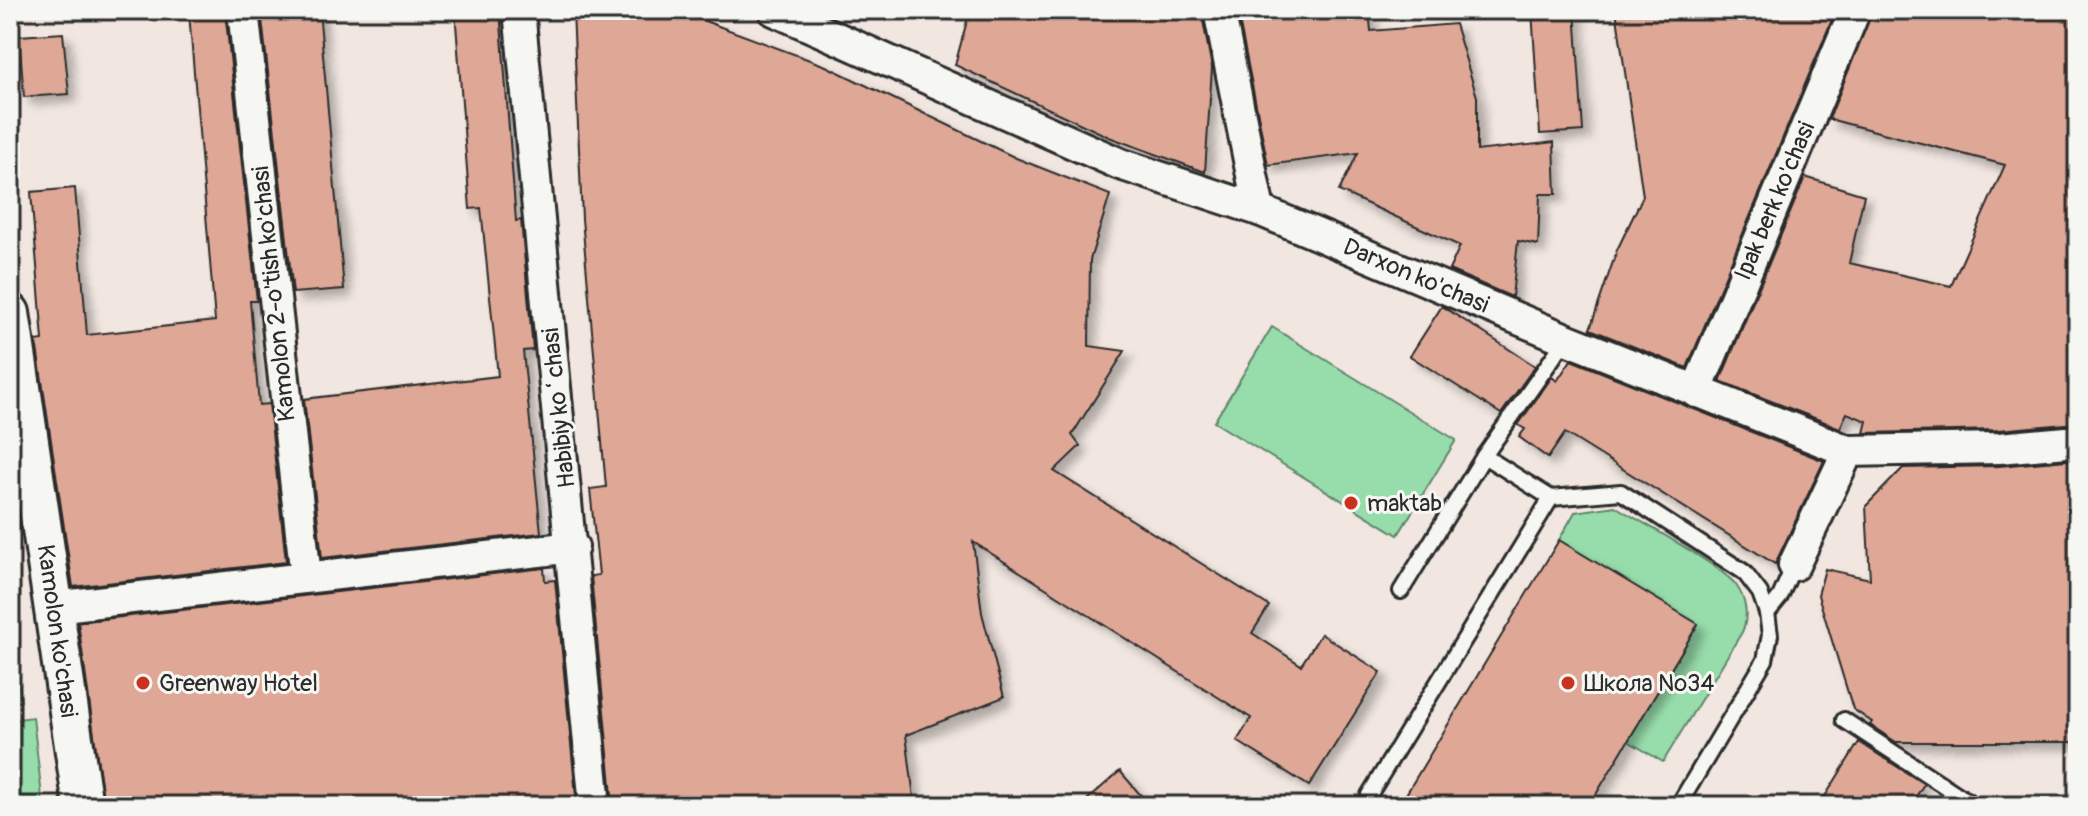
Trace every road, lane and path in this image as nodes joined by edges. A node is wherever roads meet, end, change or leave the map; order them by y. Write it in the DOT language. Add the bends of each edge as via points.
graph roads {
  1 [pos="243,10"];
  2 [pos="519,10"];
  3 [pos="774,10"];
  4 [pos="1219,10"];
  5 [pos="1855,10"];
  6 [pos="1259,210"];
  7 [pos="10,313"];
  8 [pos="1566,339"];
  9 [pos="1696,392"];
  10 [pos="2078,441"];
  11 [pos="1848,451"];
  12 [pos="1484,456"];
  13 [pos="1551,498"];
  14 [pos="573,547"];
  15 [pos="1794,565"];
  16 [pos="306,577"];
  17 [pos="1401,591"];
  18 [pos="54,607"];
  19 [pos="1767,613"];
  20 [pos="1844,720"];
  21 [pos="1369,795"];
  22 [pos="83,806"];
  23 [pos="595,806"];
  24 [pos="1678,806"];
  25 [pos="1975,806"];
  1 -- 16 [label="street, Kamolon 2-o'tish ko'chasi"];
  2 -- 14 [label="street, Habibiy koʻchasi"];
  3 -- 6 [label="street, Darxon ko'chasi" via="1120,164"];
  4 -- 6 [label="street"];
  5 -- 9 [label="street, Ipak berk ko'chasi"];
  6 -- 8 [label="street, Darxon ko'chasi"];
  7 -- 18 [label="street, Kamolon ko'chasi"];
  8 -- 9 [label="street, Darxon ko'chasi"];
  8 -- 12 [label="lane"];
  9 -- 11 [label="street, Darxon ko'chasi"];
  10 -- 11 [label="street, Darxon ko'chasi"];
  11 -- 15 [label="street"];
  12 -- 13 [label="lane"];
  12 -- 17 [label="lane"];
  13 -- 19 [label="lane" via="1621,492 1744,572"];
  13 -- 21 [label="lane"];
  14 -- 16 [label="street"];
  14 -- 23 [label="street, Habibiy koʻchasi"];
  15 -- 19 [label="lane"];
  16 -- 18 [label="street"];
  18 -- 22 [label="street, Kamolon ko'chasi"];
  19 -- 24 [label="lane" via="1765,660"];
  20 -- 25 [label="lane"];
}
